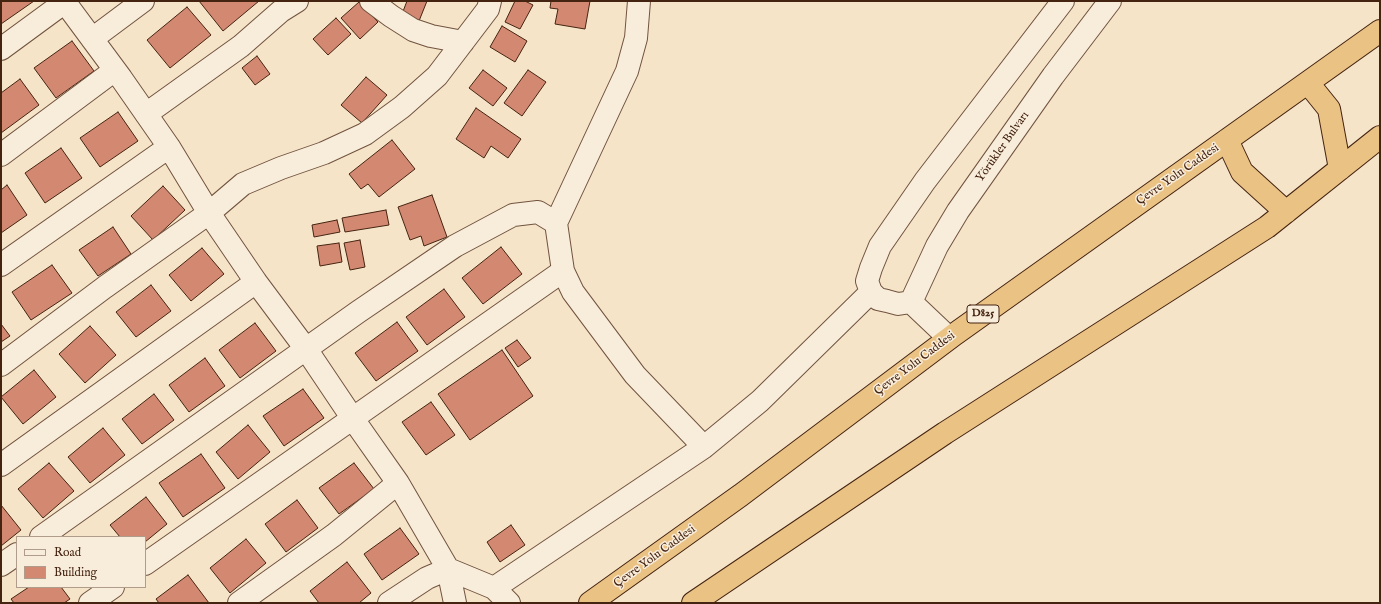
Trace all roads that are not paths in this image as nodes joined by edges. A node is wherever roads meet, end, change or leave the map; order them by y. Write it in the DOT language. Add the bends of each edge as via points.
graph roads {
  1 [pos="143,1"];
  2 [pos="297,1"];
  3 [pos="371,1"];
  4 [pos="490,1"];
  5 [pos="639,1"];
  6 [pos="1063,1"];
  7 [pos="1110,1"];
  8 [pos="64,2"];
  9 [pos="1380,31"];
  10 [pos="92,39"];
  11 [pos="463,42"];
  12 [pos="1,49"];
  13 [pos="115,70"];
  14 [pos="1308,83"];
  15 [pos="146,114"];
  16 [pos="1380,137"];
  17 [pos="1227,140"];
  18 [pos="169,147"];
  19 [pos="1,155"];
  20 [pos="1340,169"];
  21 [pos="1286,212"];
  22 [pos="209,213"];
  23 [pos="556,223"];
  24 [pos="1,265"];
  25 [pos="563,271"];
  26 [pos="256,282"];
  27 [pos="871,292"];
  28 [pos="911,302"];
  29 [pos="949,338"];
  30 [pos="306,349"];
  31 [pos="1,365"];
  32 [pos="353,419"];
  33 [pos="704,447"];
  34 [pos="1,465"];
  35 [pos="398,483"];
  36 [pos="42,536"];
  37 [pos="16,555"];
  38 [pos="146,563"];
  39 [pos="1,565"];
  40 [pos="448,569"];
  41 [pos="112,588"];
  42 [pos="502,596"];
  43 [pos="90,603"];
  44 [pos="239,603"];
  45 [pos="389,603"];
  46 [pos="455,603"];
  47 [pos="590,603"];
  48 [pos="693,603"];
  1 -- 10 [label="street"];
  2 -- 15 [label="street" via="281,11 241,46"];
  3 -- 11 [label="street" via="413,30"];
  4 -- 11 [label="street" via="488,9"];
  5 -- 23 [label="street" via="636,38 627,71"];
  6 -- 27 [label="street" via="925,181 880,246 867,281"];
  7 -- 28 [label="street, Yörükler Bulvarı" via="1053,76 958,211 937,246"];
  8 -- 10 [label="street"];
  8 -- 12 [label="street"];
  9 -- 14 [label="highway, Çevre Yolu Caddesi / D825"];
  10 -- 13 [label="street"];
  11 -- 22 [label="street" via="437,76 402,107 365,134 324,153 243,184"];
  13 -- 15 [label="street"];
  13 -- 19 [label="street"];
  14 -- 17 [label="highway, Çevre Yolu Caddesi / D825"];
  14 -- 20 [label="highway" via="1330,109"];
  15 -- 18 [label="street"];
  16 -- 20 [label="highway"];
  17 -- 21 [label="highway" via="1242,172"];
  17 -- 29 [label="highway, Çevre Yolu Caddesi / D825"];
  18 -- 22 [label="street"];
  18 -- 24 [label="street"];
  20 -- 21 [label="highway"];
  21 -- 48 [label="highway" via="945,433"];
  22 -- 26 [label="street"];
  22 -- 31 [label="street"];
  23 -- 25 [label="street"];
  23 -- 30 [label="street" via="538,212 513,215 454,246"];
  25 -- 32 [label="street"];
  25 -- 33 [label="street" via="573,292 635,375"];
  26 -- 30 [label="street"];
  26 -- 34 [label="street"];
  27 -- 28 [label="street" via="878,299 898,304"];
  27 -- 33 [label="street" via="760,401"];
  28 -- 29 [label="street"];
  29 -- 47 [label="highway, Çevre Yolu Caddesi / D825" via="742,495"];
  30 -- 32 [label="street"];
  30 -- 36 [label="street"];
  32 -- 35 [label="street"];
  32 -- 38 [label="street"];
  33 -- 42 [label="street"];
  35 -- 40 [label="street"];
  35 -- 44 [label="street" via="334,535"];
  37 -- 39 [label="street"];
  40 -- 42 [label="street"];
  40 -- 45 [label="street" via="427,578"];
  40 -- 46 [label="street"];
  41 -- 43 [label="street"];
}
